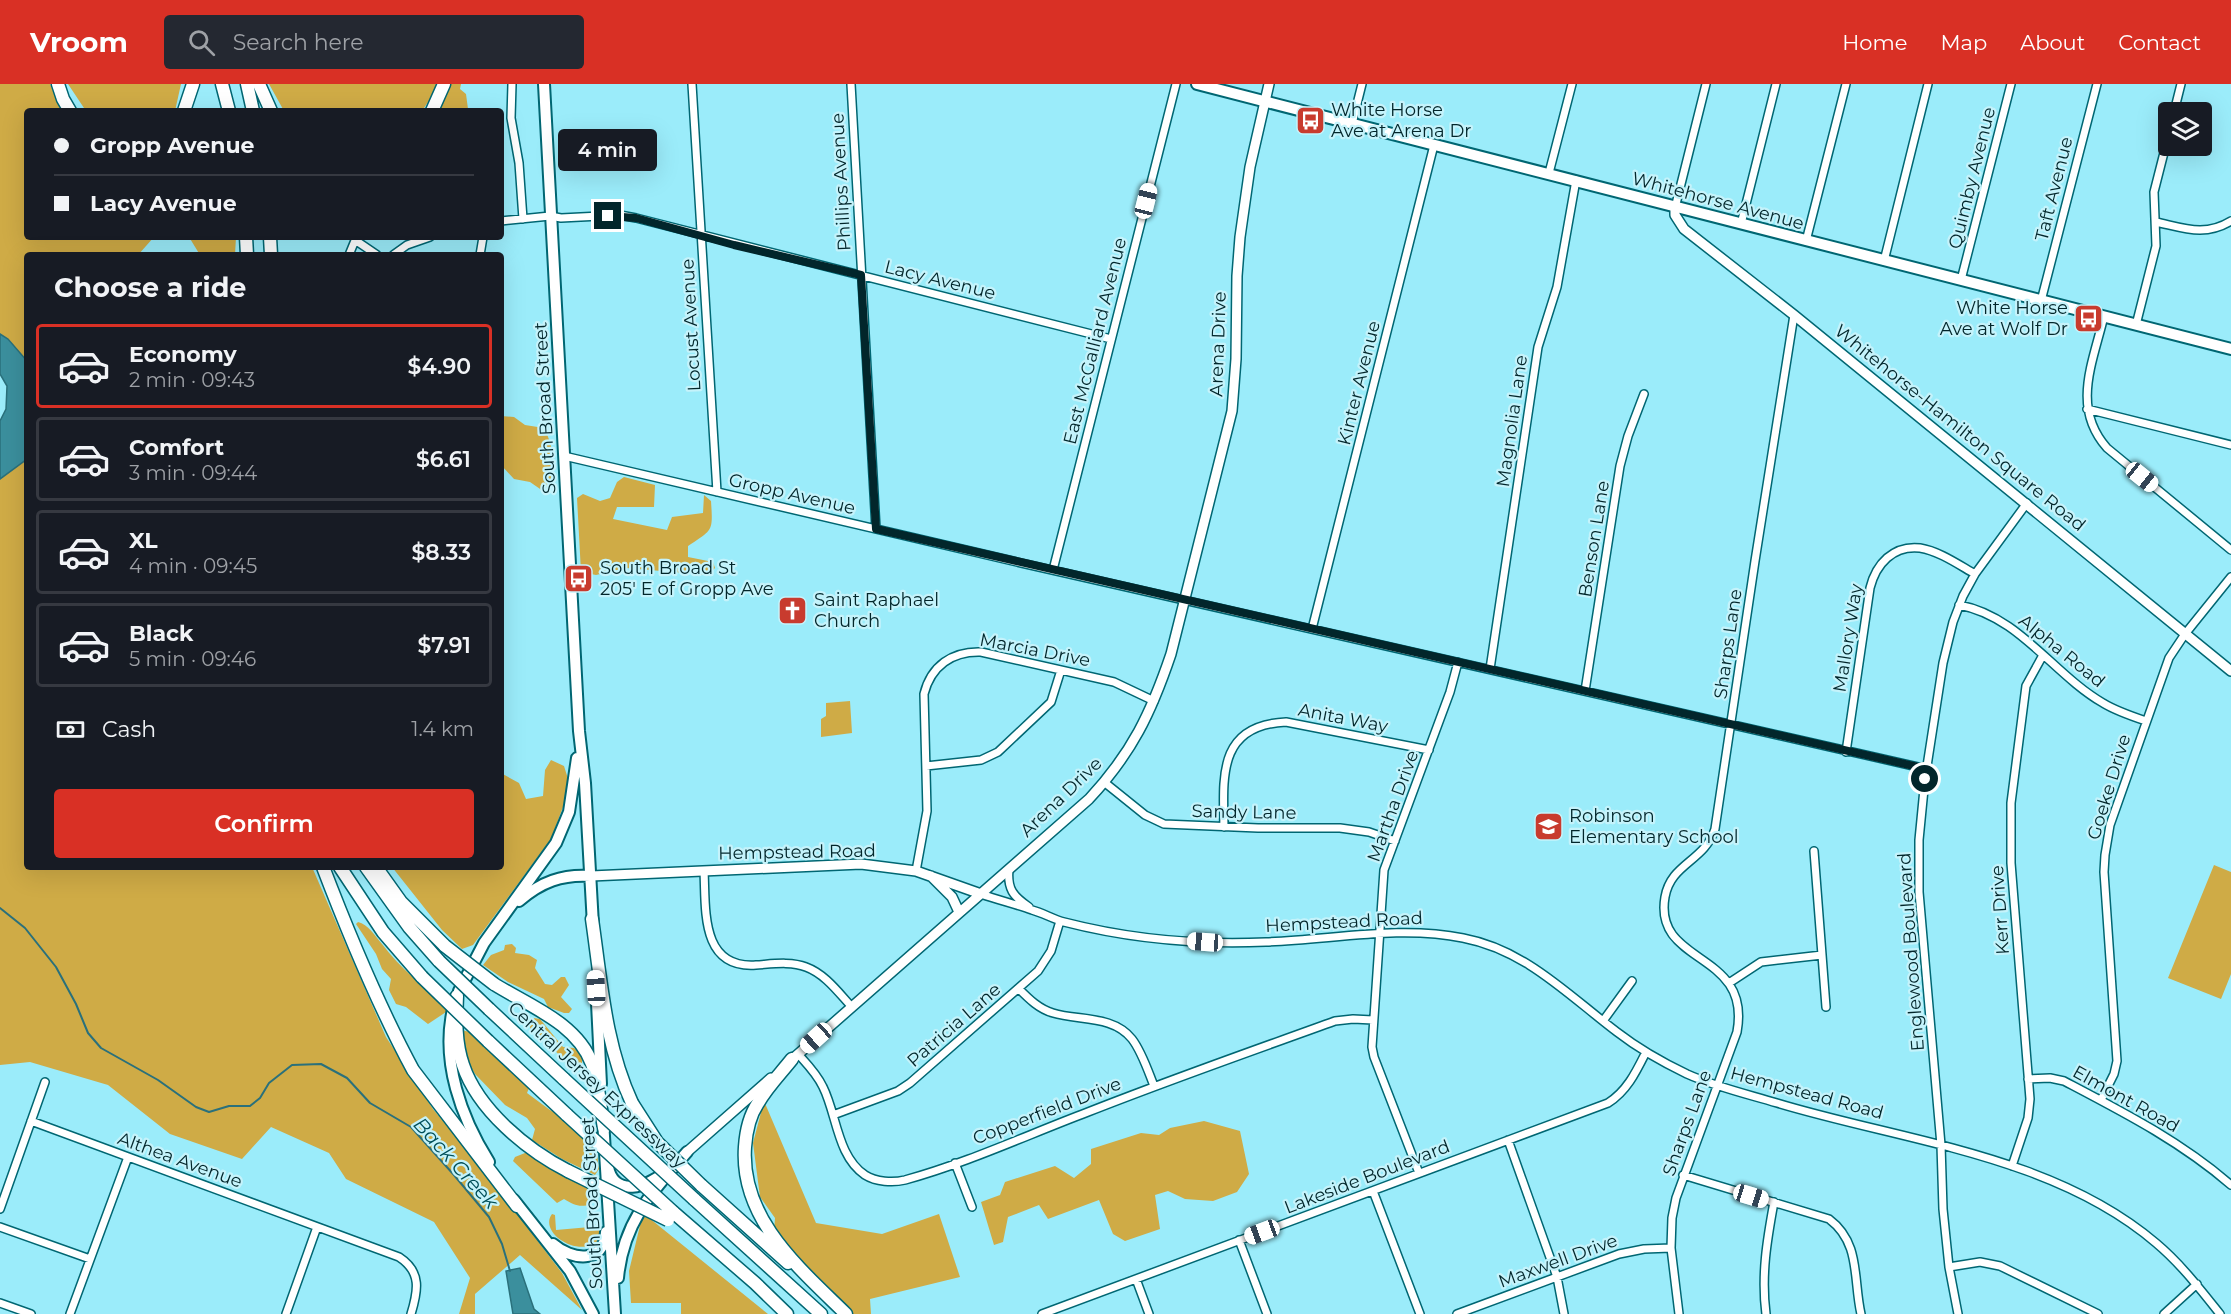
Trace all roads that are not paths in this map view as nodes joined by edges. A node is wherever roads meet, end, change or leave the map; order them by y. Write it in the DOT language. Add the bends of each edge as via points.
graph roads {
  1 [pos="58,84"];
  2 [pos="193,84"];
  3 [pos="222,84"];
  4 [pos="247,84"];
  5 [pos="260,84"];
  6 [pos="444,84"];
  7 [pos="512,84"];
  8 [pos="544,84"];
  9 [pos="692,84"];
  10 [pos="851,84"];
  11 [pos="1176,84"];
  12 [pos="1197,84"];
  13 [pos="1269,84"];
  14 [pos="1362,84"];
  15 [pos="1572,84"];
  16 [pos="1706,84"];
  17 [pos="1776,84"];
  18 [pos="1846,84"];
  19 [pos="1928,84"];
  20 [pos="2011,84"];
  21 [pos="2097,84"];
  22 [pos="2181,84"];
  23 [pos="1265,102"];
  24 [pos="2176,102"];
  25 [pos="68,108"];
  26 [pos="185,108"];
  27 [pos="228,108"];
  28 [pos="252,108"];
  29 [pos="270,108"];
  30 [pos="433,108"];
  31 [pos="1352,124"];
  32 [pos="1434,144"];
  33 [pos="2163,156"];
  34 [pos="1549,173"];
  35 [pos="1576,180"];
  36 [pos="1675,208"];
  37 [pos="550,216"];
  38 [pos="523,219"];
  39 [pos="2231,221"];
  40 [pos="504,222"];
  41 [pos="2156,222"];
  42 [pos="1741,224"];
  43 [pos="702,236"];
  44 [pos="357,240"];
  45 [pos="421,240"];
  46 [pos="1806,241"];
  47 [pos="373,252"];
  48 [pos="397,252"];
  49 [pos="1884,261"];
  50 [pos="861,275"];
  51 [pos="1961,280"];
  52 [pos="2041,301"];
  53 [pos="1794,315"];
  54 [pos="2104,316"];
  55 [pos="2136,325"];
  56 [pos="1111,339"];
  57 [pos="2231,349"];
  58 [pos="1644,394"];
  59 [pos="2087,409"];
  60 [pos="2231,445"];
  61 [pos="564,456"];
  62 [pos="717,492"];
  63 [pos="2027,503"];
  64 [pos="876,529"];
  65 [pos="2231,550"];
  66 [pos="1053,570"];
  67 [pos="1975,574"];
  68 [pos="2231,577"];
  69 [pos="1184,600"];
  70 [pos="1959,605"];
  71 [pos="1312,629"];
  72 [pos="2185,634"];
  73 [pos="2043,655"];
  74 [pos="1458,662"];
  75 [pos="1490,669"];
  76 [pos="1061,670"];
  77 [pos="2231,671"];
  78 [pos="1585,691"];
  79 [pos="1154,701"];
  80 [pos="2146,721"];
  81 [pos="1731,724"];
  82 [pos="579,731"];
  83 [pos="1429,750"];
  84 [pos="1846,752"];
  85 [pos="926,766"];
  86 [pos="1927,769"];
  87 [pos="1104,782"];
  88 [pos="1224,827"];
  89 [pos="1395,841"];
  90 [pos="1814,851"];
  91 [pos="1009,869"];
  92 [pos="323,870"];
  93 [pos="342,870"];
  94 [pos="368,870"];
  95 [pos="378,870"];
  96 [pos="704,871"];
  97 [pos="916,871"];
  98 [pos="929,875"];
  99 [pos="591,876"];
  100 [pos="981,894"];
  101 [pos="1036,911"];
  102 [pos="959,912"];
  103 [pos="505,913"];
  104 [pos="592,919"];
  105 [pos="1060,921"];
  106 [pos="1379,934"];
  107 [pos="1822,955"];
  108 [pos="1632,981"];
  109 [pos="1729,982"];
  110 [pos="1019,989"];
  111 [pos="457,996"];
  112 [pos="851,1006"];
  113 [pos="1826,1008"];
  114 [pos="1373,1020"];
  115 [pos="1603,1021"];
  116 [pos="1646,1052"];
  117 [pos="795,1057"];
  118 [pos="2028,1079"];
  119 [pos="45,1082"];
  120 [pos="1716,1085"];
  121 [pos="1154,1086"];
  122 [pos="2101,1100"];
  123 [pos="833,1115"];
  124 [pos="31,1121"];
  125 [pos="604,1128"];
  126 [pos="1508,1140"];
  127 [pos="1941,1145"];
  128 [pos="687,1152"];
  129 [pos="605,1154"];
  130 [pos="128,1157"];
  131 [pos="955,1163"];
  132 [pos="2012,1166"];
  133 [pos="1419,1173"];
  134 [pos="1683,1175"];
  135 [pos="2231,1185"];
  136 [pos="1373,1191"];
  137 [pos="1774,1202"];
  138 [pos="517,1206"];
  139 [pos="972,1208"];
  140 [pos="0,1209"];
  141 [pos="670,1216"];
  142 [pos="609,1220"];
  143 [pos="0,1227"];
  144 [pos="317,1227"];
  145 [pos="535,1228"];
  146 [pos="1239,1240"];
  147 [pos="1671,1248"];
  148 [pos="90,1259"];
  149 [pos="1949,1267"];
  150 [pos="1557,1277"];
  151 [pos="1136,1279"];
  152 [pos="2197,1284"];
  153 [pos="0,1303"];
  154 [pos="2083,1311"];
  155 [pos="845,1313"];
  156 [pos="1047,1313"];
  157 [pos="31,1314"];
  158 [pos="70,1314"];
  159 [pos="286,1314"];
  160 [pos="411,1314"];
  161 [pos="593,1314"];
  162 [pos="616,1314"];
  163 [pos="787,1314"];
  164 [pos="821,1314"];
  165 [pos="1149,1314"];
  166 [pos="1267,1314"];
  167 [pos="1420,1314"];
  168 [pos="1457,1314"];
  169 [pos="1564,1314"];
  170 [pos="1679,1314"];
  171 [pos="1766,1314"];
  172 [pos="1861,1314"];
  173 [pos="1958,1314"];
  174 [pos="2098,1314"];
  175 [pos="2164,1314"];
  176 [pos="2220,1314"];
  1 -- 25 [label="highway"];
  2 -- 26 [label="highway"];
  3 -- 27 [label="highway"];
  4 -- 28 [label="highway"];
  5 -- 29 [label="highway"];
  6 -- 30 [label="highway"];
  7 -- 38 [label="street"];
  8 -- 37 [label="main road, South Broad Street"];
  9 -- 43 [label="street, Locust Avenue"];
  10 -- 50 [label="street, Phillips Avenue"];
  11 -- 56 [label="street, East McGalliard Avenue"];
  12 -- 23 [label="main road, Whitehorse Avenue"];
  13 -- 23 [label="main road, Arena Drive"];
  14 -- 31 [label="street"];
  15 -- 34 [label="street"];
  16 -- 36 [label="street"];
  17 -- 42 [label="street"];
  18 -- 46 [label="street"];
  19 -- 49 [label="street"];
  20 -- 51 [label="street, Quimby Avenue"];
  21 -- 52 [label="street, Taft Avenue"];
  22 -- 24 [label="street"];
  23 -- 31 [label="main road, Whitehorse Avenue"];
  23 -- 69 [label="main road, Arena Drive" via="1239,237 1232,411"];
  31 -- 32 [label="main road, Whitehorse Avenue"];
  32 -- 34 [label="main road, Whitehorse Avenue"];
  32 -- 71 [label="street, Kinter Avenue"];
  33 -- 41 [label="street" via="2154,192"];
  34 -- 35 [label="main road, Whitehorse Avenue"];
  35 -- 36 [label="main road, Whitehorse Avenue"];
  35 -- 75 [label="street, Magnolia Lane" via="1557,288 1538,346"];
  36 -- 42 [label="main road, Whitehorse Avenue"];
  36 -- 53 [label="main road, Whitehorse-Hamilton Square Road" via="1684,229"];
  37 -- 38 [label="street, Lacy Avenue"];
  37 -- 43 [label="street, Lacy Avenue" via="620,215"];
  37 -- 61 [label="main road, South Broad Street"];
  38 -- 40 [label="street, Lacy Avenue"];
  39 -- 41 [label="street" via="2200,231"];
  41 -- 55 [label="street" via="2156,246"];
  42 -- 46 [label="main road, Whitehorse Avenue"];
  43 -- 50 [label="street, Lacy Avenue"];
  43 -- 62 [label="street, Locust Avenue"];
  44 -- 47 [label="street"];
  45 -- 48 [label="street"];
  46 -- 49 [label="main road, Whitehorse Avenue"];
  49 -- 51 [label="main road, Whitehorse Avenue"];
  50 -- 56 [label="street, Lacy Avenue"];
  50 -- 64 [label="street, Phillips Avenue"];
  51 -- 52 [label="main road, Whitehorse Avenue"];
  52 -- 54 [label="main road, Whitehorse Avenue"];
  53 -- 63 [label="main road, Whitehorse-Hamilton Square Road"];
  53 -- 81 [label="street, Sharps Lane"];
  54 -- 55 [label="main road, Whitehorse Avenue"];
  54 -- 59 [label="street" via="2086,389"];
  55 -- 57 [label="main road, Whitehorse Avenue"];
  56 -- 66 [label="street, East McGalliard Avenue"];
  58 -- 78 [label="street, Benson Lane" via="1620,466"];
  59 -- 60 [label="street"];
  59 -- 65 [label="street" via="2093,430 2107,448"];
  61 -- 62 [label="street, Gropp Avenue"];
  61 -- 82 [label="main road, South Broad Street"];
  62 -- 64 [label="street, Gropp Avenue"];
  63 -- 67 [label="street, Englewood Boulevard"];
  63 -- 72 [label="main road, Whitehorse-Hamilton Square Road"];
  64 -- 66 [label="street, Gropp Avenue"];
  66 -- 69 [label="street, Gropp Avenue"];
  67 -- 70 [label="street, Englewood Boulevard"];
  67 -- 84 [label="street, Mallory Way" via="1919,548 1898,551 1877,568 1870,588"];
  68 -- 72 [label="street, Goeke Drive"];
  69 -- 71 [label="street, Gropp Avenue"];
  69 -- 79 [label="main road, Arena Drive"];
  70 -- 73 [label="street, Alpha Road" via="1998,619"];
  70 -- 86 [label="street, Englewood Boulevard" via="1947,641"];
  71 -- 74 [label="street, Gropp Avenue"];
  72 -- 77 [label="main road, Whitehorse-Hamilton Square Road"];
  72 -- 80 [label="street, Goeke Drive" via="2169,658"];
  73 -- 80 [label="street, Alpha Road" via="2103,703"];
  73 -- 118 [label="street, Kerr Drive" via="2026,686 2011,803 2011,864"];
  74 -- 75 [label="street, Gropp Avenue"];
  74 -- 83 [label="street, Martha Drive"];
  75 -- 78 [label="street, Gropp Avenue"];
  76 -- 79 [label="street, Marcia Drive" via="1114,682"];
  76 -- 85 [label="street" via="1051,702 998,752 981,760"];
  76 -- 85 [label="street, Marcia Drive" via="981,652 960,654 943,662 930,676 924,694"];
  78 -- 81 [label="street, Gropp Avenue"];
  79 -- 87 [label="main road, Arena Drive" via="1132,745"];
  80 -- 122 [label="street, Goeke Drive" via="2110,825 2104,855 2117,1061"];
  81 -- 84 [label="street, Gropp Avenue"];
  81 -- 109 [label="street, Sharps Lane" via="1712,837 1701,853 1671,880 1664,908 1668,926 1678,942"];
  82 -- 99 [label="main road, South Broad Street"];
  82 -- 103 [label="main road, South Broad Street" via="573,797 563,829"];
  83 -- 88 [label="street, Anita Way" via="1286,722 1264,725 1238,742 1226,762"];
  83 -- 89 [label="street, Martha Drive"];
  84 -- 86 [label="street, Gropp Avenue"];
  85 -- 97 [label="street, Marcia Drive" via="927,811"];
  86 -- 127 [label="street, Englewood Boulevard" via="1919,840 1919,892"];
  87 -- 88 [label="street, Sandy Lane" via="1154,820 1174,826"];
  87 -- 91 [label="main road, Arena Drive"];
  88 -- 89 [label="street, Sandy Lane" via="1340,828"];
  89 -- 106 [label="street, Martha Drive" via="1384,870"];
  90 -- 107 [label="street"];
  91 -- 100 [label="main road, Arena Drive"];
  91 -- 101 [label="street" via="1007,882 1012,894"];
  92 -- 138 [label="highway" via="413,1070"];
  93 -- 141 [label="highway, bridge" via="383,932 422,977"];
  94 -- 164 [label="highway, Central Jersey Expressway, bridge" via="439,961"];
  95 -- 125 [label="highway, bridge" via="401,902 445,946 494,984 561,1024 580,1042 594,1071"];
  96 -- 97 [label="main road, Hempstead Road" via="861,864"];
  96 -- 99 [label="main road, Hempstead Road"];
  96 -- 112 [label="street" via="707,929 722,955 747,966 791,963 809,968 828,981"];
  97 -- 98 [label="main road, Hempstead Road"];
  98 -- 100 [label="main road, Hempstead Road"];
  98 -- 102 [label="main road" via="952,897"];
  99 -- 103 [label="main road" via="572,875 545,882"];
  99 -- 104 [label="main road, South Broad Street"];
  100 -- 101 [label="street, Hempstead Road"];
  100 -- 102 [label="main road, Arena Drive"];
  101 -- 105 [label="street, Hempstead Road"];
  102 -- 112 [label="main road, Arena Drive"];
  103 -- 111 [label="main road, South Broad Street" via="484,942"];
  104 -- 125 [label="main road, South Broad Street"];
  104 -- 155 [label="highway, bridge" via="616,1063 632,1103 657,1142"];
  105 -- 106 [label="street, Hempstead Road" via="1131,935 1205,942 1271,942"];
  105 -- 110 [label="street, Patricia Lane" via="1046,961"];
  106 -- 114 [label="street, Martha Drive"];
  106 -- 115 [label="street, Hempstead Road" via="1438,934 1492,945 1543,973"];
  107 -- 109 [label="street" via="1761,962"];
  107 -- 113 [label="street"];
  108 -- 115 [label="street"];
  109 -- 120 [label="street, Sharps Lane" via="1737,1001 1739,1021"];
  110 -- 121 [label="street" via="1034,1004 1052,1013 1108,1023 1125,1032 1137,1047"];
  110 -- 123 [label="street, Patricia Lane" via="910,1083"];
  111 -- 138 [label="main road, South Broad Street" via="449,1036 455,1083 478,1144"];
  111 -- 141 [label="highway, bridge" via="455,1026 462,1063 489,1108 519,1139 549,1162"];
  112 -- 117 [label="main road, Arena Drive"];
  114 -- 121 [label="street, Copperfield Drive" via="1335,1021"];
  114 -- 133 [label="street, Martha Drive" via="1374,1057"];
  115 -- 116 [label="street, Hempstead Road"];
  116 -- 120 [label="street, Hempstead Road"];
  116 -- 126 [label="street, Lakeside Boulevard" via="1629,1084 1614,1099"];
  117 -- 123 [label="street, Copperfield Drive" via="824,1088"];
  117 -- 128 [label="main road, Arena Drive"];
  117 -- 155 [label="highway" via="752,1114 744,1157 748,1186 766,1228 798,1267"];
  118 -- 122 [label="street, Elmont Road" via="2058,1080"];
  118 -- 132 [label="street, Kerr Drive" via="2029,1112"];
  119 -- 124 [label="street"];
  120 -- 127 [label="street, Hempstead Road" via="1833,1120"];
  120 -- 134 [label="street, Sharps Lane"];
  121 -- 131 [label="street, Copperfield Drive"];
  122 -- 135 [label="street, Elmont Road" via="2171,1139"];
  123 -- 131 [label="street, Copperfield Drive" via="852,1162 873,1179 903,1181"];
  124 -- 130 [label="street, Althea Avenue"];
  124 -- 140 [label="street"];
  125 -- 129 [label="main road, South Broad Street"];
  126 -- 133 [label="street, Lakeside Boulevard"];
  126 -- 150 [label="street"];
  127 -- 132 [label="street, Hempstead Road"];
  127 -- 149 [label="street, Englewood Boulevard"];
  128 -- 129 [label="main road" via="661,1175 636,1188 612,1179"];
  128 -- 162 [label="main road" via="645,1202 627,1233 619,1266"];
  129 -- 142 [label="main road, South Broad Street"];
  130 -- 144 [label="street, Althea Avenue"];
  130 -- 148 [label="street"];
  131 -- 139 [label="street"];
  132 -- 152 [label="street, Hempstead Road" via="2067,1188 2132,1224"];
  133 -- 136 [label="street, Lakeside Boulevard"];
  134 -- 137 [label="street"];
  134 -- 147 [label="street, Sharps Lane" via="1672,1218"];
  136 -- 146 [label="street, Lakeside Boulevard"];
  136 -- 167 [label="street"];
  137 -- 171 [label="street" via="1764,1260"];
  137 -- 172 [label="street" via="1829,1219 1843,1231 1852,1248"];
  138 -- 145 [label="main road, South Broad Street"];
  141 -- 163 [label="highway" via="740,1275 755,1283"];
  142 -- 145 [label="main road" via="605,1242 585,1257 559,1249"];
  142 -- 162 [label="main road, South Broad Street"];
  143 -- 148 [label="street"];
  144 -- 159 [label="street"];
  144 -- 160 [label="street, Althea Avenue" via="406,1261 415,1273 418,1290"];
  145 -- 161 [label="main road, South Broad Street" via="570,1271"];
  146 -- 151 [label="street, Lakeside Boulevard"];
  146 -- 166 [label="street"];
  147 -- 150 [label="street, Maxwell Drive" via="1630,1251"];
  147 -- 170 [label="street, Sharps Lane"];
  148 -- 158 [label="street"];
  149 -- 154 [label="street" via="1980,1262 2000,1266"];
  149 -- 173 [label="street, Englewood Boulevard"];
  150 -- 168 [label="street, Maxwell Drive"];
  150 -- 169 [label="street"];
  151 -- 156 [label="street, Lakeside Boulevard"];
  151 -- 165 [label="street"];
  152 -- 175 [label="street"];
  152 -- 176 [label="street, Hempstead Road"];
  153 -- 157 [label="street"];
  154 -- 174 [label="street"];
}
